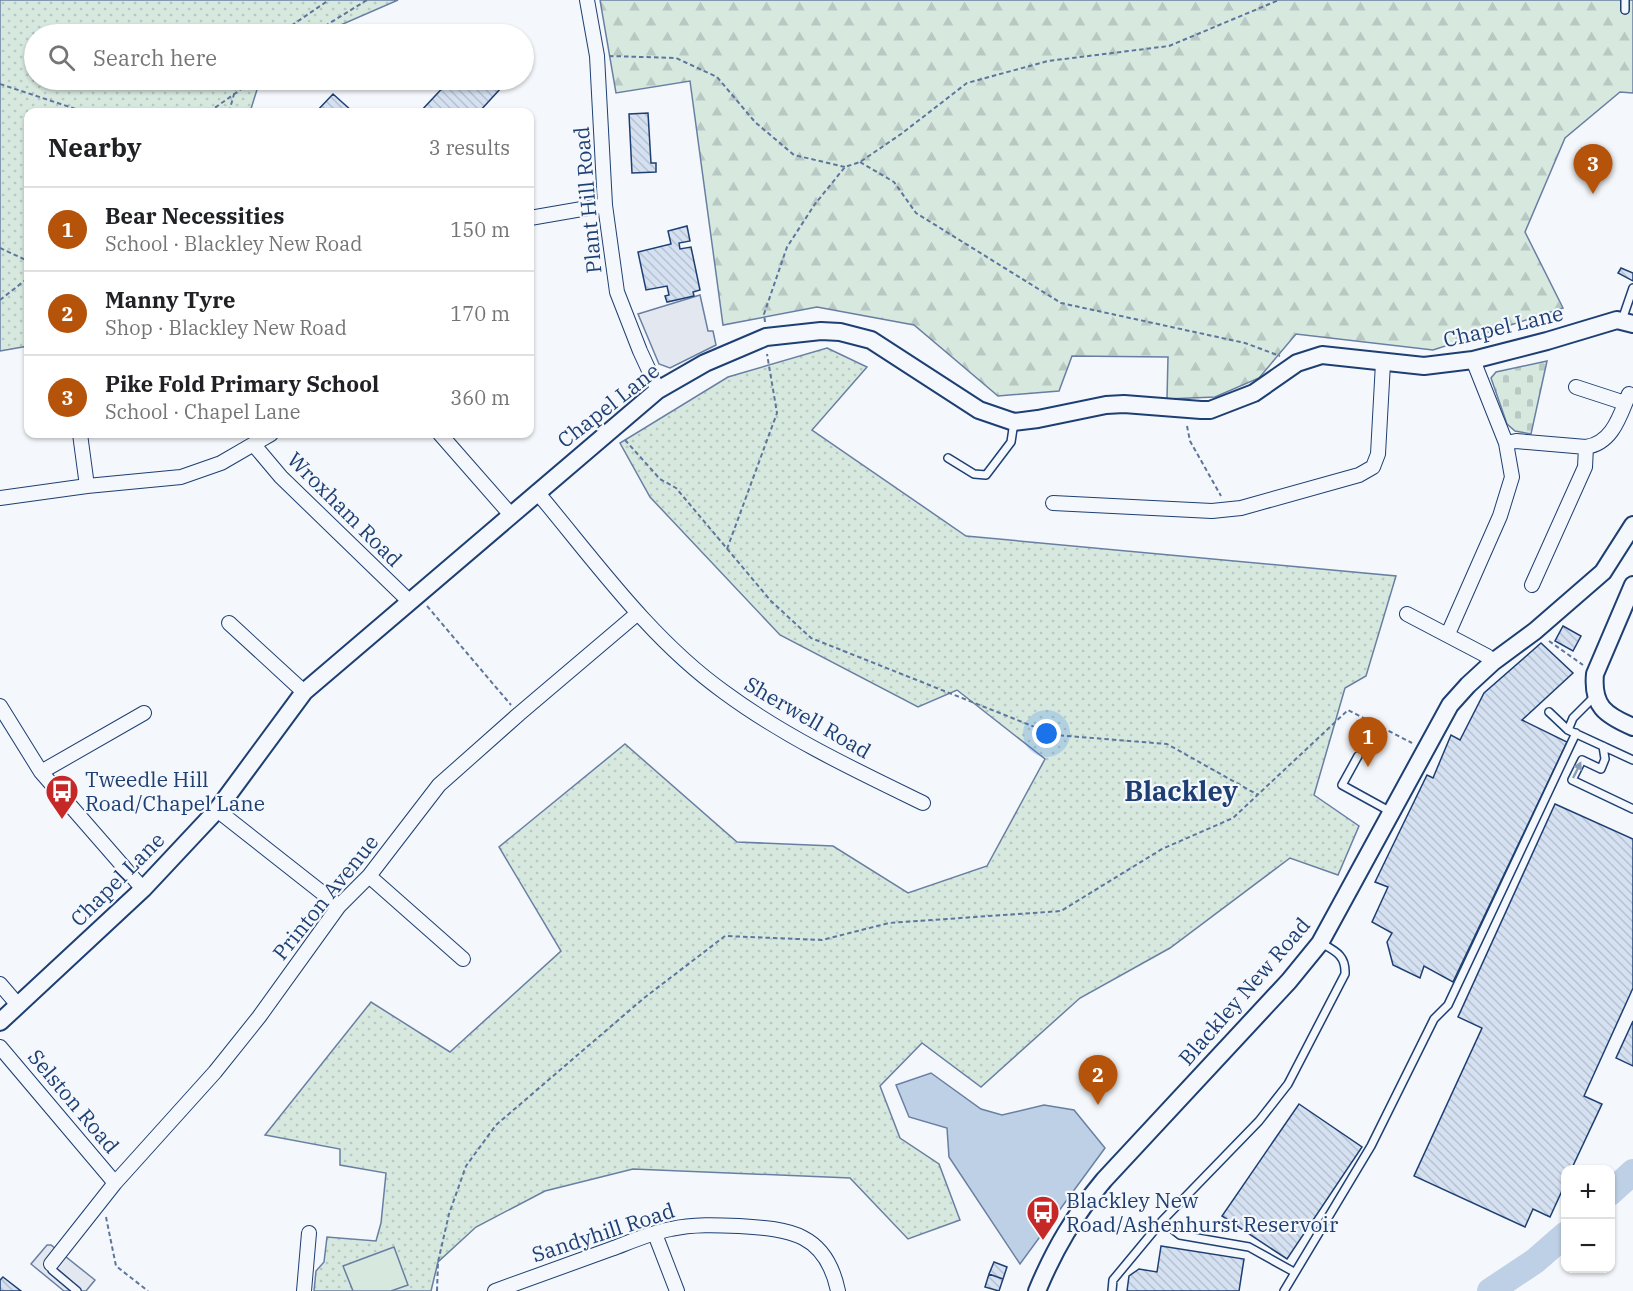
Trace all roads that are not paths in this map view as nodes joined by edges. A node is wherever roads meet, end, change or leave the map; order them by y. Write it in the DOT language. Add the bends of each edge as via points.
graph roads {
  1 [pos="586,0"];
  2 [pos="1625,0"];
  3 [pos="1625,10"];
  4 [pos="605,205"];
  5 [pos="534,217"];
  6 [pos="1633,288"];
  7 [pos="1628,322"];
  8 [pos="1473,360"];
  9 [pos="1383,363"];
  10 [pos="1576,387"];
  11 [pos="658,390"];
  12 [pos="1014,422"];
  13 [pos="81,438"];
  14 [pos="265,438"];
  15 [pos="444,438"];
  16 [pos="1506,443"];
  17 [pos="254,445"];
  18 [pos="1586,447"];
  19 [pos="948,458"];
  20 [pos="87,486"];
  21 [pos="537,492"];
  22 [pos="0,498"];
  23 [pos="1053,503"];
  24 [pos="511,515"];
  25 [pos="1633,525"];
  26 [pos="1532,585"];
  27 [pos="1633,585"];
  28 [pos="413,598"];
  29 [pos="638,614"];
  30 [pos="1407,614"];
  31 [pos="229,623"];
  32 [pos="1448,634"];
  33 [pos="1493,663"];
  34 [pos="304,692"];
  35 [pos="1598,702"];
  36 [pos="0,706"];
  37 [pos="1549,712"];
  38 [pos="144,713"];
  39 [pos="1633,727"];
  40 [pos="1568,730"];
  41 [pos="1576,734"];
  42 [pos="1603,746"];
  43 [pos="1358,756"];
  44 [pos="1633,760"];
  45 [pos="41,772"];
  46 [pos="923,803"];
  47 [pos="1633,809"];
  48 [pos="217,810"];
  49 [pos="1391,812"];
  50 [pos="369,876"];
  51 [pos="143,889"];
  52 [pos="339,906"];
  53 [pos="1320,943"];
  54 [pos="463,959"];
  55 [pos="0,984"];
  56 [pos="18,1005"];
  57 [pos="0,1022"];
  58 [pos="0,1047"];
  59 [pos="115,1183"];
  60 [pos="1162,1221"];
  61 [pos="309,1233"];
  62 [pos="655,1234"];
  63 [pos="51,1264"];
  64 [pos="1294,1272"];
  65 [pos="77,1291"];
  66 [pos="304,1291"];
  67 [pos="495,1291"];
  68 [pos="677,1291"];
  69 [pos="838,1291"];
  70 [pos="1037,1291"];
  71 [pos="1112,1291"];
  72 [pos="1284,1291"];
  1 -- 4 [label="street, Plant Hill Road" via="597,56"];
  2 -- 3 [label="lane"];
  4 -- 5 [label="street"];
  4 -- 11 [label="street, Plant Hill Road" via="617,292"];
  6 -- 7 [label="lane"];
  7 -- 8 [label="street, Chapel Lane"];
  8 -- 9 [label="street, Chapel Lane" via="1424,366"];
  8 -- 16 [label="street"];
  9 -- 12 [label="street, Chapel Lane" via="1322,355 1297,363 1246,397 1210,410 1106,405"];
  9 -- 23 [label="street" via="1377,454 1373,467 1359,475 1241,508"];
  10 -- 18 [label="street" via="1627,398 1609,436 1596,446"];
  11 -- 12 [label="street, Chapel Lane" via="705,363 766,337 840,332 871,340 974,407"];
  11 -- 21 [label="street, Chapel Lane"];
  12 -- 19 [label="lane" via="1011,442 986,475 974,474"];
  13 -- 20 [label="street"];
  14 -- 17 [label="street"];
  15 -- 24 [label="street"];
  16 -- 18 [label="street" via="1547,442"];
  16 -- 32 [label="street" via="1512,477 1509,490"];
  17 -- 20 [label="street" via="222,463 181,477"];
  17 -- 28 [label="street, Wroxham Road" via="281,477"];
  18 -- 26 [label="street" via="1585,467"];
  20 -- 22 [label="street"];
  21 -- 24 [label="street, Chapel Lane"];
  21 -- 29 [label="street, Sherwell Road"];
  24 -- 28 [label="street, Chapel Lane"];
  25 -- 33 [label="street, Blackley New Road" via="1603,572"];
  27 -- 35 [label="street" via="1595,674"];
  28 -- 34 [label="street, Chapel Lane"];
  29 -- 46 [label="street, Sherwell Road" via="722,691 768,722"];
  29 -- 50 [label="street, Printon Avenue" via="439,785"];
  30 -- 32 [label="street"];
  31 -- 34 [label="street"];
  32 -- 33 [label="street"];
  33 -- 49 [label="street, Blackley New Road" via="1450,705"];
  34 -- 48 [label="street, Chapel Lane"];
  35 -- 39 [label="street"];
  35 -- 40 [label="lane" via="1573,718"];
  36 -- 45 [label="street"];
  37 -- 40 [label="lane"];
  38 -- 45 [label="street"];
  40 -- 41 [label="lane"];
  41 -- 42 [label="lane"];
  41 -- 64 [label="lane" via="1448,1005 1434,1019 1371,1146"];
  42 -- 44 [label="lane"];
  47 -- 42 [label="lane, one-way" via="1572,780 1582,760 1600,769 1605,759"];
  43 -- 49 [label="lane" via="1342,785"];
  45 -- 51 [label="street"];
  48 -- 51 [label="street, Chapel Lane"];
  48 -- 52 [label="street"];
  49 -- 53 [label="street, Blackley New Road"];
  50 -- 52 [label="street, Printon Avenue"];
  50 -- 54 [label="street"];
  51 -- 56 [label="street, Chapel Lane"];
  52 -- 59 [label="street, Printon Avenue" via="259,1017"];
  53 -- 60 [label="lane" via="1344,959 1344,974 1288,1084 1259,1121"];
  53 -- 70 [label="street, Blackley New Road" via="1081,1208 1062,1236"];
  55 -- 56 [label="street"];
  56 -- 57 [label="street, Chapel Lane"];
  58 -- 59 [label="street, Selston Road"];
  59 -- 63 [label="street, Printon Avenue"];
  60 -- 64 [label="lane" via="1180,1235 1249,1247"];
  60 -- 71 [label="lane" via="1113,1280"];
  61 -- 66 [label="street"];
  62 -- 67 [label="street, Sandyhill Road"];
  62 -- 68 [label="street"];
  62 -- 69 [label="street, Sandyhill Road" via="692,1225 793,1232 816,1246 826,1258"];
  63 -- 65 [label="lane" via="52,1270"];
  64 -- 72 [label="lane"];
}
